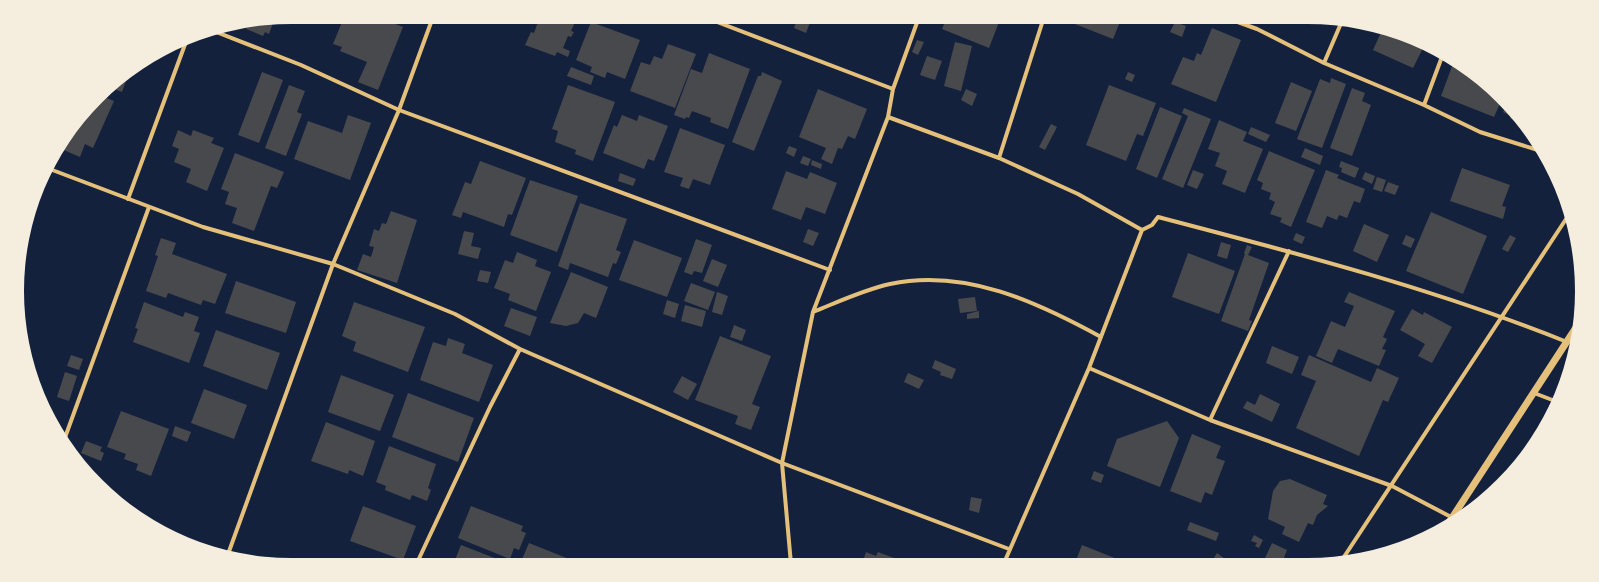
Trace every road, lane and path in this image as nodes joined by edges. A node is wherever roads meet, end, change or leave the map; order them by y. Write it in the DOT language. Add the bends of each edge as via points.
graph roads {
  1 [pos="430,24"];
  2 [pos="722,24"];
  3 [pos="916,24"];
  4 [pos="1042,24"];
  5 [pos="1243,24"];
  6 [pos="1340,26"];
  7 [pos="220,34"];
  8 [pos="184,46"];
  9 [pos="1441,59"];
  10 [pos="1324,63"];
  11 [pos="893,89"];
  12 [pos="1424,105"];
  13 [pos="399,110"];
  14 [pos="888,117"];
  15 [pos="1533,149"];
  16 [pos="999,158"];
  17 [pos="53,170"];
  18 [pos="128,199"];
  19 [pos="149,207"];
  20 [pos="1565,220"];
  21 [pos="1142,230"];
  22 [pos="1289,251"];
  23 [pos="333,264"];
  24 [pos="830,270"];
  25 [pos="813,312"];
  26 [pos="1502,316"];
  27 [pos="1571,335"];
  28 [pos="1101,337"];
  29 [pos="1567,342"];
  30 [pos="520,348"];
  31 [pos="1089,368"];
  32 [pos="1534,393"];
  33 [pos="1552,400"];
  34 [pos="1210,420"];
  35 [pos="66,434"];
  36 [pos="782,463"];
  37 [pos="1392,486"];
  38 [pos="1457,512"];
  39 [pos="1448,518"];
  40 [pos="1009,549"];
  41 [pos="229,551"];
  42 [pos="1345,556"];
  43 [pos="419,558"];
  44 [pos="790,558"];
  45 [pos="1006,558"];
  1 -- 13 [label="street"];
  2 -- 11 [label="street"];
  3 -- 11 [label="street"];
  4 -- 16 [label="street"];
  5 -- 10 [label="street"];
  6 -- 10 [label="street"];
  7 -- 13 [label="street" via="301,65"];
  8 -- 18 [label="street"];
  9 -- 12 [label="street"];
  10 -- 12 [label="street"];
  11 -- 14 [label="street"];
  12 -- 15 [label="street" via="1480,132"];
  13 -- 23 [label="street"];
  13 -- 24 [label="street"];
  14 -- 16 [label="street"];
  14 -- 24 [label="street"];
  16 -- 21 [label="street" via="1078,194"];
  17 -- 18 [label="street"];
  18 -- 19 [label="street"];
  19 -- 23 [label="street" via="203,227"];
  19 -- 35 [label="street"];
  20 -- 26 [label="street"];
  21 -- 22 [label="street" via="1152,225 1158,217"];
  21 -- 28 [label="street"];
  22 -- 26 [label="street"];
  22 -- 34 [label="street"];
  23 -- 30 [label="street" via="456,314"];
  23 -- 41 [label="street"];
  24 -- 25 [label="street"];
  25 -- 28 [label="street" via="890,284 908,281 950,282 1000,290 1046,308"];
  25 -- 36 [label="street"];
  26 -- 29 [label="street"];
  26 -- 37 [label="street"];
  27 -- 29 [label="street"];
  28 -- 31 [label="street"];
  29 -- 32 [label="street"];
  30 -- 36 [label="street"];
  30 -- 43 [label="street"];
  31 -- 34 [label="street"];
  31 -- 40 [label="street"];
  32 -- 33 [label="street"];
  32 -- 38 [label="street"];
  34 -- 37 [label="street"];
  36 -- 40 [label="street"];
  36 -- 44 [label="street"];
  37 -- 39 [label="street"];
  37 -- 42 [label="street"];
  40 -- 45 [label="street"];
}
